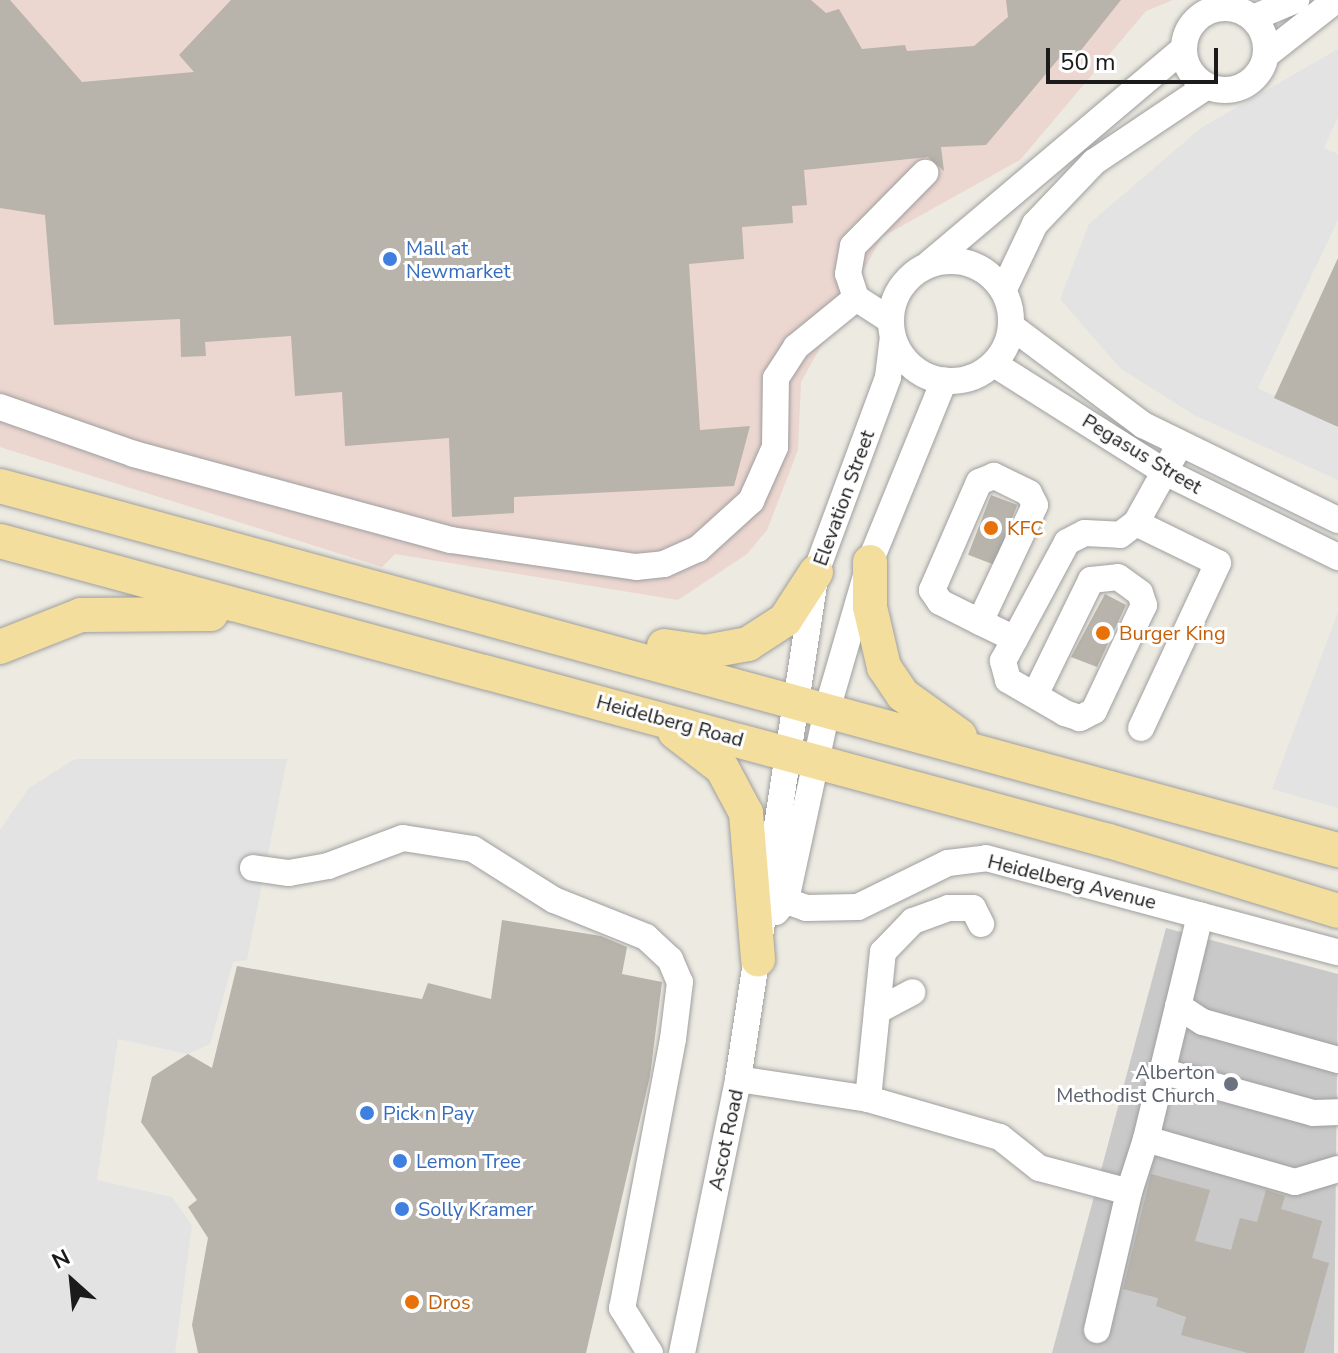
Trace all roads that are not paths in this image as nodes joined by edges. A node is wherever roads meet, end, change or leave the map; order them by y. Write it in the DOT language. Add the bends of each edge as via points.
graph roads {
  1 [pos="1296,0"];
  2 [pos="1336,0"];
  3 [pos="1203,7"];
  4 [pos="1246,9"];
  5 [pos="1183,49"];
  6 [pos="1266,55"];
  7 [pos="1207,86"];
  8 [pos="925,173"];
  9 [pos="924,267"];
  10 [pos="1004,289"];
  11 [pos="856,298"];
  12 [pos="1012,327"];
  13 [pos="892,330"];
  14 [pos="994,364"];
  15 [pos="944,381"];
  16 [pos="0,407"];
  17 [pos="1180,444"];
  18 [pos="1165,472"];
  19 [pos="0,486"];
  20 [pos="1338,520"];
  21 [pos="1136,523"];
  22 [pos="0,541"];
  23 [pos="1338,557"];
  24 [pos="870,562"];
  25 [pos="816,572"];
  26 [pos="271,618"];
  27 [pos="497,620"];
  28 [pos="980,622"];
  29 [pos="1015,639"];
  30 [pos="0,647"];
  31 [pos="1035,695"];
  32 [pos="813,705"];
  33 [pos="641,713"];
  34 [pos="1141,728"];
  35 [pos="803,757"];
  36 [pos="996,757"];
  37 [pos="1338,850"];
  38 [pos="253,868"];
  39 [pos="776,897"];
  40 [pos="1338,911"];
  41 [pos="1200,915"];
  42 [pos="981,924"];
  43 [pos="1338,952"];
  44 [pos="758,960"];
  45 [pos="912,992"];
  46 [pos="1178,1006"];
  47 [pos="877,1011"];
  48 [pos="1338,1060"];
  49 [pos="1161,1071"];
  50 [pos="738,1079"];
  51 [pos="868,1099"];
  52 [pos="1338,1112"];
  53 [pos="1146,1139"];
  54 [pos="1338,1169"];
  55 [pos="1129,1192"];
  56 [pos="1097,1330"];
  57 [pos="650,1353"];
  58 [pos="682,1353"];
  1 -- 4 [label="street, Elevation Street"];
  2 -- 6 [label="street"];
  3 -- 4 [label="street, Elevation Street"];
  3 -- 5 [label="street, Elevation Street"];
  4 -- 6 [label="street"];
  5 -- 7 [label="street" via="1192,74"];
  5 -- 9 [label="street, Elevation Street"];
  6 -- 7 [label="street" via="1242,87"];
  7 -- 10 [label="street" via="1094,162 1035,224"];
  8 -- 11 [label="street" via="853,246 848,274"];
  9 -- 10 [label="street" via="974,264"];
  9 -- 13 [label="street, Elevation Street" via="903,283"];
  10 -- 12 [label="street"];
  11 -- 13 [label="street"];
  11 -- 16 [label="street" via="796,347 776,378 775,447 751,501 698,549 636,567 451,540 134,454"];
  12 -- 14 [label="street"];
  12 -- 17 [label="street, Pegasus Street" via="1103,401"];
  13 -- 15 [label="street" via="912,368"];
  13 -- 25 [label="street, Elevation Street" via="888,377"];
  14 -- 15 [label="street"];
  14 -- 18 [label="street, Pegasus Street"];
  15 -- 24 [label="street, Elevation Street"];
  17 -- 18 [label="street"];
  17 -- 20 [label="street, Pegasus Street"];
  18 -- 21 [label="street"];
  18 -- 23 [label="street, Pegasus Street"];
  19 -- 27 [label="main road"];
  21 -- 29 [label="street" via="1120,535 1085,533 1067,542"];
  21 -- 34 [label="street" via="1218,563"];
  22 -- 26 [label="main road, Heidelberg Road"];
  24 -- 32 [label="street, Elevation Street"];
  24 -- 36 [label="main road" via="875,646 892,681 920,711"];
  25 -- 27 [label="main road" via="785,620 732,651"];
  25 -- 32 [label="street, Elevation Street"];
  26 -- 30 [label="main road" via="81,615"];
  26 -- 33 [label="main road, Heidelberg Road"];
  27 -- 32 [label="main road"];
  28 -- 28 [label="street" via="932,590 979,482 994,476 1029,493 1035,505"];
  28 -- 29 [label="street"];
  29 -- 31 [label="street" via="1003,671"];
  31 -- 31 [label="street" via="1091,580 1118,577 1140,593 1139,621 1094,711 1080,718"];
  32 -- 35 [label="street, Elevation Street"];
  32 -- 36 [label="main road"];
  33 -- 35 [label="main road, Heidelberg Road"];
  33 -- 44 [label="main road" via="706,750 741,802 753,841"];
  35 -- 39 [label="street"];
  35 -- 40 [label="main road, Heidelberg Road"];
  36 -- 37 [label="main road"];
  38 -- 57 [label="street" via="289,873 328,866 403,838 473,849 554,900 646,937 670,959 680,982 673,1039 622,1308"];
  39 -- 41 [label="street, Heidelberg Avenue" via="858,907 948,863 986,858"];
  39 -- 44 [label="street, Ascot Road"];
  41 -- 43 [label="street, Heidelberg Avenue"];
  41 -- 46 [label="street"];
  42 -- 47 [label="street" via="973,908 948,908 901,931 883,952"];
  44 -- 50 [label="street, Ascot Road"];
  45 -- 47 [label="street"];
  46 -- 48 [label="street" via="1203,1022"];
  46 -- 49 [label="street"];
  47 -- 51 [label="street"];
  49 -- 52 [label="street" via="1313,1113"];
  49 -- 53 [label="street"];
  50 -- 51 [label="street"];
  50 -- 58 [label="street, Ascot Road"];
  51 -- 55 [label="street" via="1000,1137 1039,1168"];
  53 -- 54 [label="street" via="1295,1182"];
  53 -- 55 [label="street"];
  55 -- 56 [label="street"];
}
